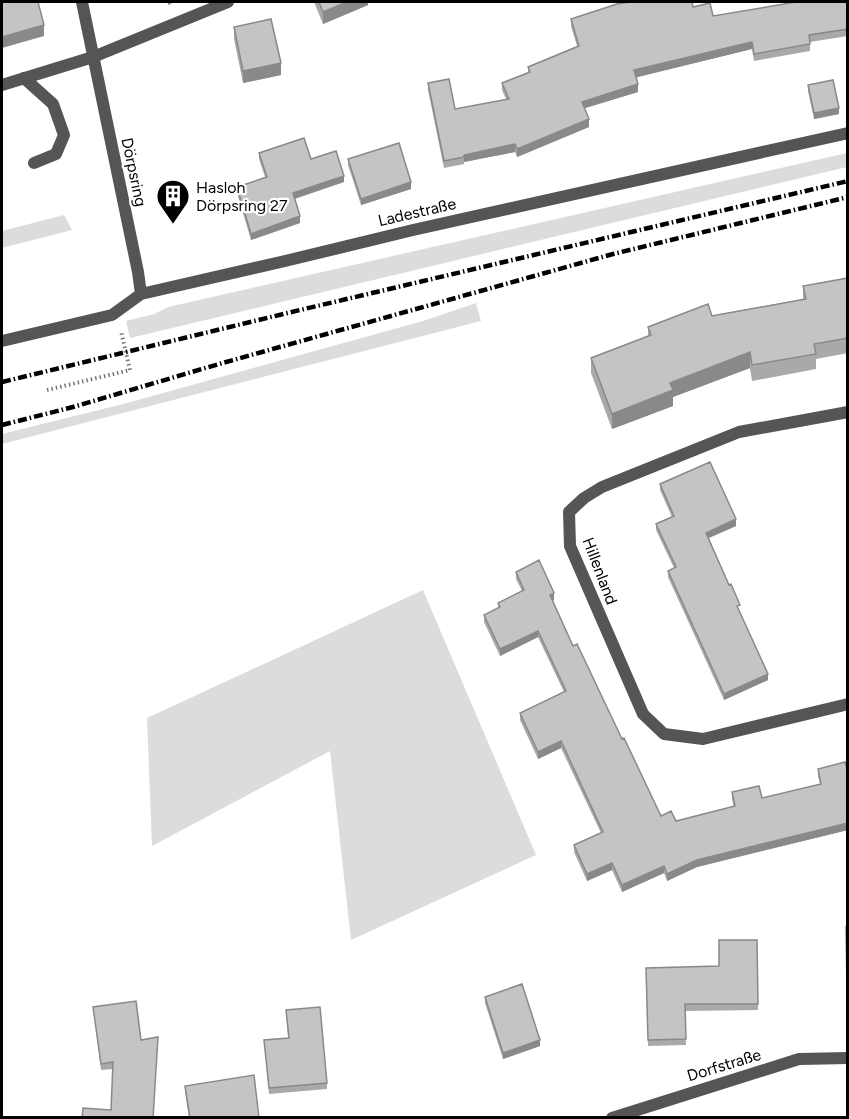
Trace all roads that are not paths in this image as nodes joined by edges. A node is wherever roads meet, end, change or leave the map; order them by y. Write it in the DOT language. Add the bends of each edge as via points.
graph roads {
  1 [pos="82,2"];
  2 [pos="228,2"];
  3 [pos="93,57"];
  4 [pos="24,78"];
  5 [pos="2,85"];
  6 [pos="848,133"];
  7 [pos="34,163"];
  8 [pos="141,294"];
  9 [pos="2,341"];
  10 [pos="848,412"];
  11 [pos="848,704"];
  12 [pos="848,1058"];
  13 [pos="630,1115"];
  14 [pos="612,1118"];
  1 -- 3 [label="street, Dörpsring"];
  2 -- 3 [label="street"];
  3 -- 4 [label="street"];
  3 -- 8 [label="street, Dörpsring"];
  4 -- 5 [label="street"];
  4 -- 7 [label="street" via="53,104 64,135 56,154"];
  6 -- 8 [label="street, Ladestraße"];
  8 -- 9 [label="street, Ladestraße" via="112,315"];
  10 -- 11 [label="street, Hillenland" via="738,432 602,487 570,512 570,546 643,714 664,734 703,739"];
  12 -- 13 [label="street, Dorfstraße" via="799,1059"];
  13 -- 14 [label="street, Dorfstraße"];
}
